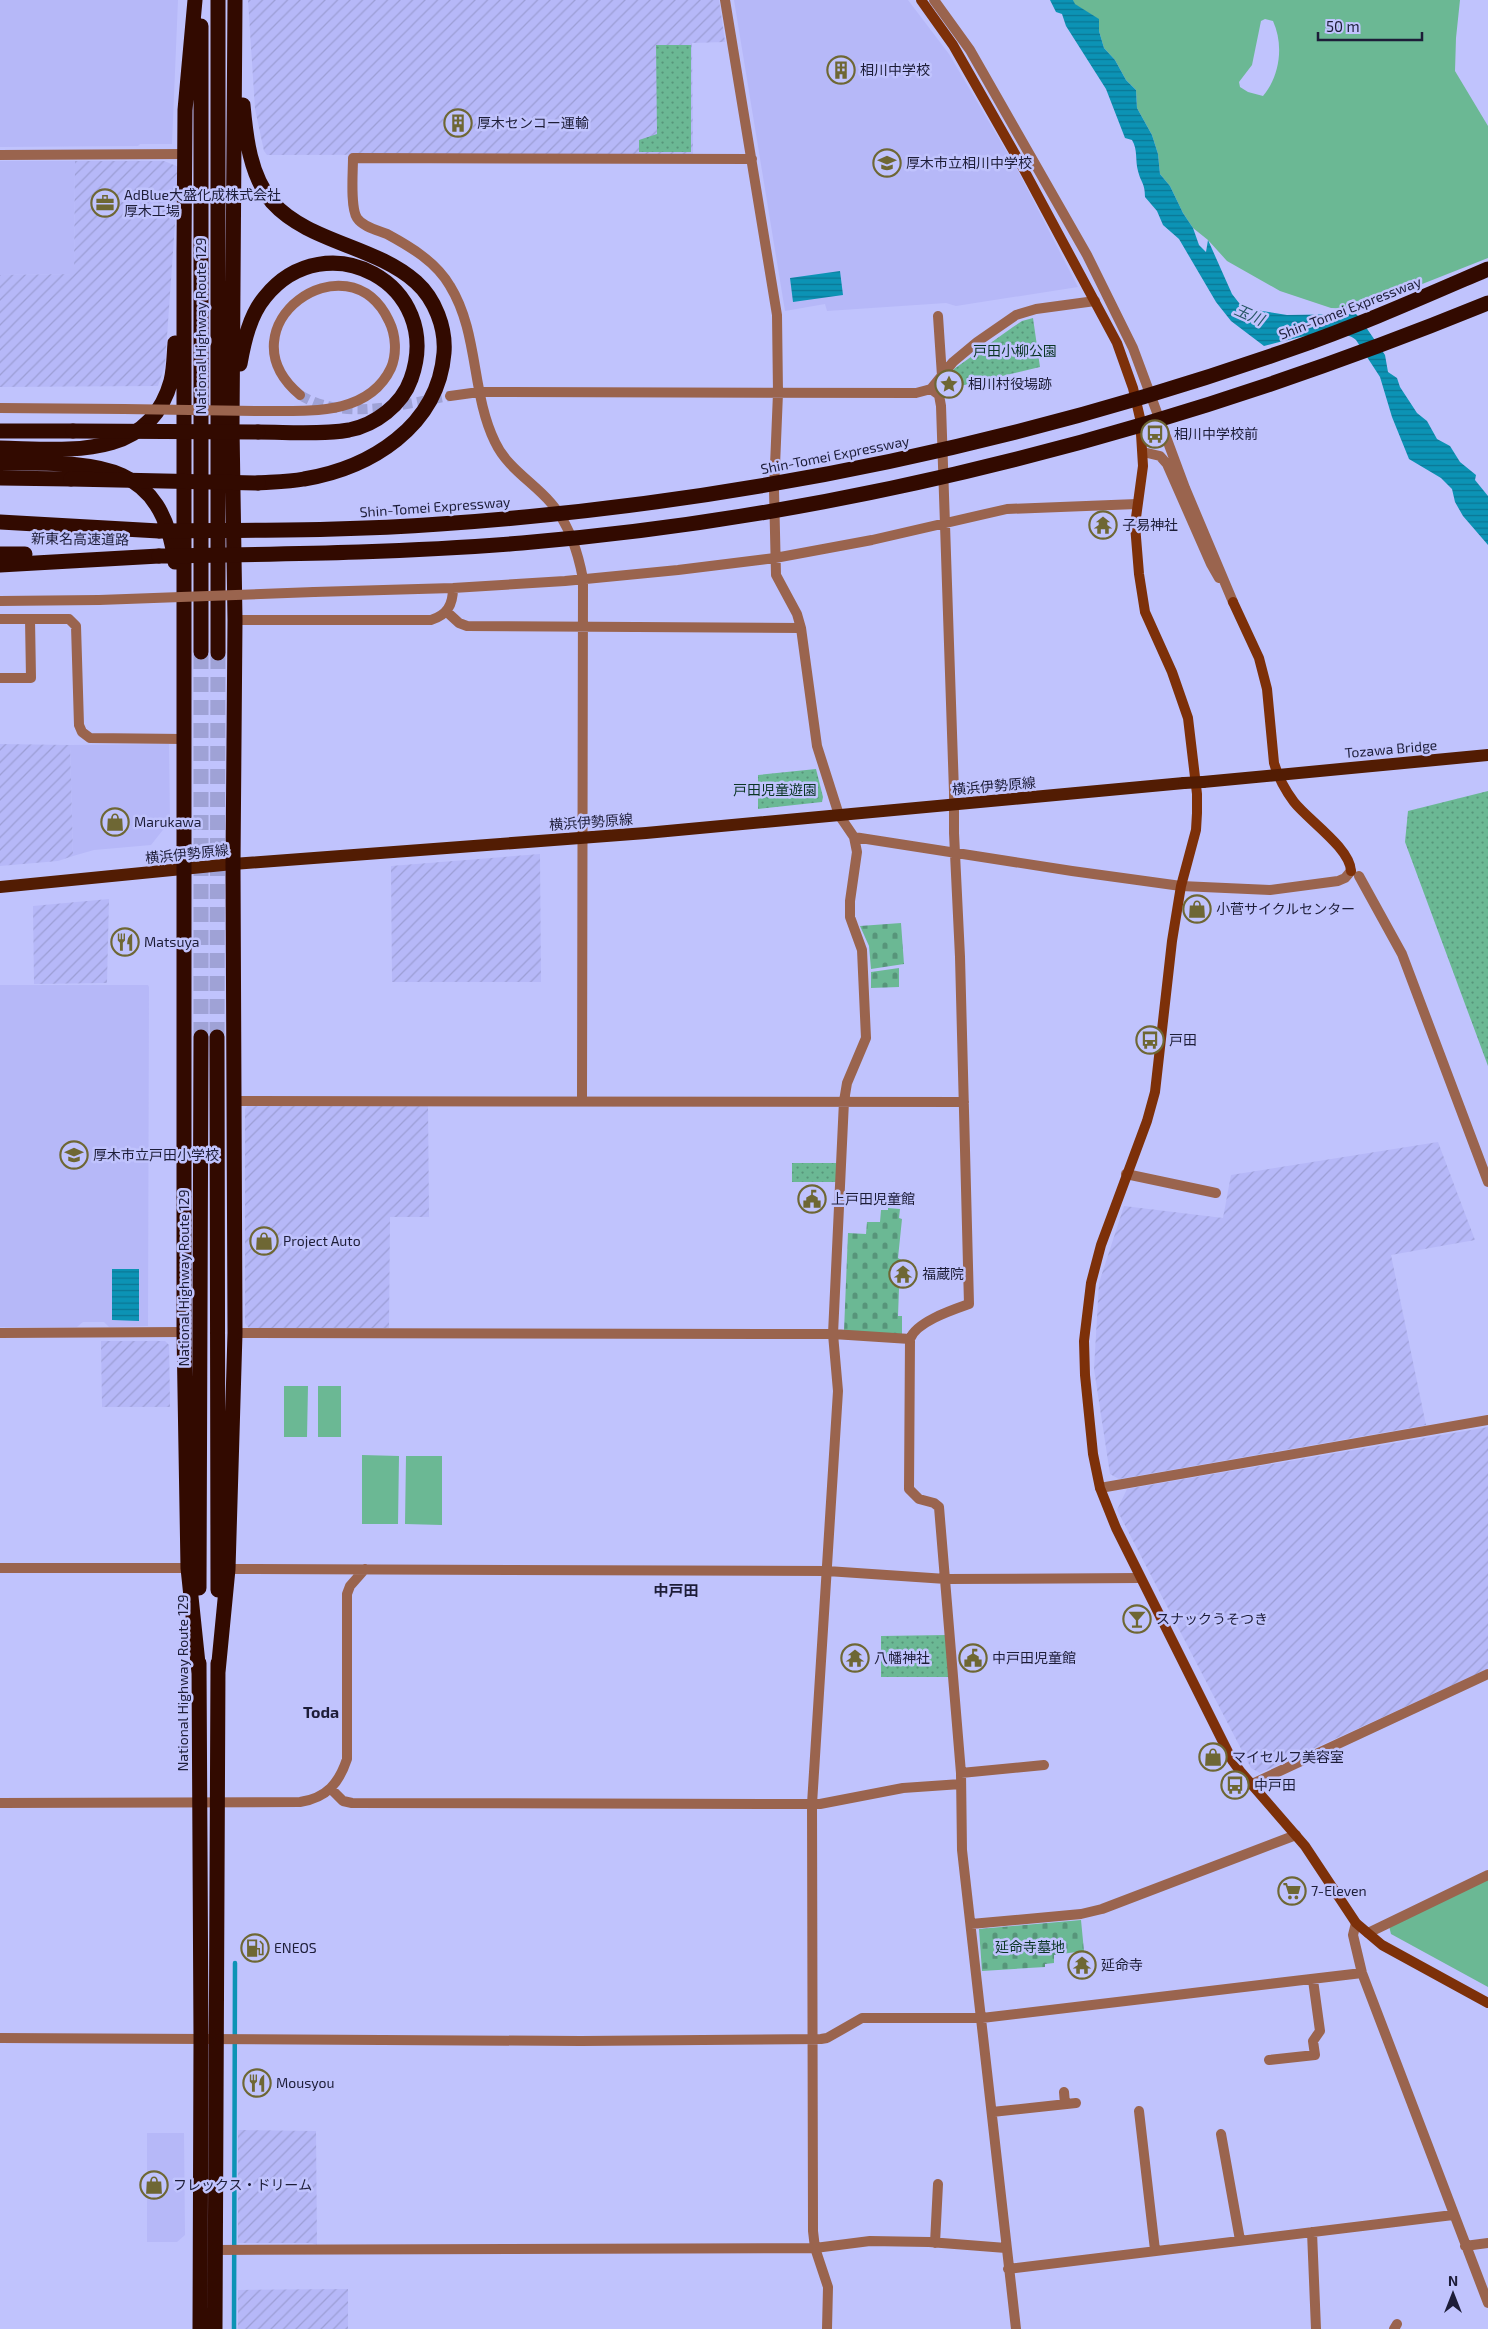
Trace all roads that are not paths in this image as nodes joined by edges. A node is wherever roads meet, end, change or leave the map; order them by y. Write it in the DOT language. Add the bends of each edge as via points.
graph roads {
  1 [pos="195,0"];
  2 [pos="202,0"];
  3 [pos="218,0"];
  4 [pos="235,0"];
  5 [pos="725,0"];
  6 [pos="921,0"];
  7 [pos="934,0"];
  8 [pos="236,24"];
  9 [pos="185,154"];
  10 [pos="0,155"];
  11 [pos="752,159"];
  12 [pos="184,252"];
  13 [pos="1488,269"];
  14 [pos="1095,302"];
  15 [pos="1488,303"];
  16 [pos="938,316"];
  17 [pos="942,376"];
  18 [pos="931,389"];
  19 [pos="479,392"];
  20 [pos="778,393"];
  21 [pos="300,395"];
  22 [pos="450,396"];
  23 [pos="0,408"];
  24 [pos="232,427"];
  25 [pos="0,431"];
  26 [pos="0,448"];
  27 [pos="1143,452"];
  28 [pos="0,463"];
  29 [pos="0,478"];
  30 [pos="1137,504"];
  31 [pos="0,522"];
  32 [pos="945,523"];
  33 [pos="0,530"];
  34 [pos="159,531"];
  35 [pos="0,554"];
  36 [pos="159,556"];
  37 [pos="774,558"];
  38 [pos="0,565"];
  39 [pos="583,579"];
  40 [pos="453,588"];
  41 [pos="0,601"];
  42 [pos="1234,602"];
  43 [pos="447,612"];
  44 [pos="0,619"];
  45 [pos="30,619"];
  46 [pos="235,620"];
  47 [pos="182,621"];
  48 [pos="583,626"];
  49 [pos="801,628"];
  50 [pos="201,652"];
  51 [pos="218,653"];
  52 [pos="0,678"];
  53 [pos="183,739"];
  54 [pos="1488,755"];
  55 [pos="1277,775"];
  56 [pos="954,805"];
  57 [pos="840,815"];
  58 [pos="582,836"];
  59 [pos="854,837"];
  60 [pos="956,853"];
  61 [pos="233,864"];
  62 [pos="183,869"];
  63 [pos="1355,873"];
  64 [pos="1181,886"];
  65 [pos="0,887"];
  66 [pos="201,1037"];
  67 [pos="217,1037"];
  68 [pos="234,1101"];
  69 [pos="582,1101"];
  70 [pos="844,1101"];
  71 [pos="964,1102"];
  72 [pos="1126,1174"];
  73 [pos="1488,1182"];
  74 [pos="1216,1193"];
  75 [pos="184,1332"];
  76 [pos="0,1333"];
  77 [pos="235,1333"];
  78 [pos="833,1334"];
  79 [pos="910,1339"];
  80 [pos="1488,1420"];
  81 [pos="1100,1488"];
  82 [pos="0,1568"];
  83 [pos="188,1568"];
  84 [pos="228,1569"];
  85 [pos="366,1569"];
  86 [pos="827,1571"];
  87 [pos="1140,1578"];
  88 [pos="946,1579"];
  89 [pos="218,1672"];
  90 [pos="199,1673"];
  91 [pos="1488,1674"];
  92 [pos="1044,1765"];
  93 [pos="960,1773"];
  94 [pos="960,1784"];
  95 [pos="1252,1784"];
  96 [pos="332,1790"];
  97 [pos="0,1803"];
  98 [pos="217,1803"];
  99 [pos="199,1804"];
  100 [pos="812,1804"];
  101 [pos="1296,1835"];
  102 [pos="1488,1876"];
  103 [pos="1356,1923"];
  104 [pos="971,1924"];
  105 [pos="1368,1933"];
  106 [pos="1362,1973"];
  107 [pos="1313,1980"];
  108 [pos="1488,2003"];
  109 [pos="982,2018"];
  110 [pos="0,2038"];
  111 [pos="222,2038"];
  112 [pos="813,2039"];
  113 [pos="1269,2060"];
  114 [pos="1064,2092"];
  115 [pos="1139,2111"];
  116 [pos="992,2112"];
  117 [pos="1221,2134"];
  118 [pos="938,2184"];
  119 [pos="1453,2215"];
  120 [pos="1312,2232"];
  121 [pos="1240,2240"];
  122 [pos="935,2243"];
  123 [pos="1488,2243"];
  124 [pos="1465,2246"];
  125 [pos="815,2248"];
  126 [pos="1006,2248"];
  127 [pos="228,2250"];
  128 [pos="1155,2250"];
  129 [pos="1008,2269"];
  130 [pos="1488,2302"];
  131 [pos="200,2329"];
  132 [pos="215,2329"];
  133 [pos="827,2329"];
  134 [pos="1016,2329"];
  135 [pos="1316,2329"];
  1 -- 9 [label="highway" via="185,110"];
  2 -- 50 [label="highway, National Highway Route 129"];
  3 -- 51 [label="highway, National Highway Route 129"];
  4 -- 8 [label="highway"];
  5 -- 11 [label="street"];
  6 -- 14 [label="street" via="953,45"];
  7 -- 42 [label="street" via="970,50 1087,255 1132,348"];
  8 -- 24 [label="highway"];
  8 -- 29 [label="highway, bridge" via="248,148 254,169 272,201 294,221 380,257 418,283 432,302 442,325 445,345 443,370 436,390 423,414 407,432 383,450 336,472 303,480 258,483"];
  9 -- 10 [label="street"];
  9 -- 12 [label="highway"];
  11 -- 19 [label="street" via="354,158 357,218 414,250 434,266 449,285 466,324"];
  11 -- 20 [label="street" via="777,315"];
  12 -- 26 [label="highway" via="171,380 161,404 146,423 117,442 98,447"];
  12 -- 47 [label="highway"];
  13 -- 34 [label="highway, Shin-Tomei Expressway, bridge" via="1394,310 1190,383 988,440 894,461 703,496 520,518 358,528"];
  14 -- 17 [label="street" via="1036,309 1016,315 953,362"];
  14 -- 27 [label="street" via="1117,343 1134,388"];
  15 -- 36 [label="highway, bridge" via="1288,379 1121,432 985,468 800,506 630,531 524,542 360,552"];
  16 -- 17 [label="street"];
  17 -- 18 [label="street"];
  18 -- 20 [label="street" via="916,393"];
  18 -- 32 [label="street" via="939,396 941,406"];
  19 -- 20 [label="street"];
  19 -- 22 [label="street"];
  19 -- 39 [label="street" via="496,445 551,503 567,527"];
  20 -- 37 [label="street"];
  21 -- 23 [label="street, bridge" via="282,376 275,354 277,330 287,309 305,294 328,287 349,288 369,297 385,312 395,341 392,366 386,378 375,391 359,401 316,410"];
  24 -- 25 [label="highway, bridge" via="243,346 252,319 265,296 282,282 312,265 353,265 376,275 394,288 407,304 416,326 417,347 408,388 394,406 373,421 350,429 322,432"];
  24 -- 46 [label="highway"];
  27 -- 30 [label="street"];
  27 -- 42 [label="street" via="1160,456 1167,464 1211,564"];
  28 -- 47 [label="highway" via="95,466 130,478 157,506 165,520 172,542"];
  30 -- 32 [label="street" via="1007,509"];
  30 -- 64 [label="street" via="1135,543 1145,612 1184,703 1192,749 1196,830"];
  31 -- 34 [label="highway"];
  32 -- 37 [label="street"];
  32 -- 56 [label="street"];
  33 -- 34 [label="highway, 新東名高速道路"];
  35 -- 36 [label="highway, 新東名高速道路"];
  36 -- 38 [label="highway"];
  37 -- 39 [label="street"];
  37 -- 49 [label="street" via="776,575"];
  39 -- 40 [label="street"];
  39 -- 48 [label="street"];
  40 -- 41 [label="street, bridge"];
  40 -- 43 [label="street" via="452,604"];
  42 -- 55 [label="street" via="1259,658 1268,689"];
  43 -- 46 [label="street" via="431,620"];
  43 -- 48 [label="street" via="467,626"];
  44 -- 45 [label="street"];
  45 -- 52 [label="street" via="31,678"];
  45 -- 53 [label="street" via="69,619 76,626 79,725 82,732 90,738"];
  46 -- 61 [label="highway"];
  47 -- 53 [label="highway"];
  48 -- 49 [label="street"];
  48 -- 58 [label="street"];
  49 -- 57 [label="street" via="817,746"];
  53 -- 62 [label="highway"];
  54 -- 55 [label="main road, Tozawa Bridge"];
  55 -- 56 [label="main road, 横浜伊勢原線, bridge"];
  55 -- 63 [label="street" via="1294,802 1341,850"];
  56 -- 57 [label="main road, 横浜伊勢原線"];
  56 -- 60 [label="street"];
  57 -- 58 [label="main road, 横浜伊勢原線"];
  57 -- 59 [label="street"];
  58 -- 61 [label="main road, 横浜伊勢原線"];
  58 -- 69 [label="street"];
  59 -- 60 [label="street"];
  59 -- 70 [label="street" via="857,862 850,917 862,950 866,1038 847,1083"];
  60 -- 64 [label="street"];
  60 -- 71 [label="street"];
  61 -- 62 [label="main road, 横浜伊勢原線"];
  61 -- 68 [label="highway"];
  62 -- 65 [label="main road, 横浜伊勢原線"];
  62 -- 75 [label="highway"];
  63 -- 64 [label="street" via="1338,881 1279,889"];
  63 -- 73 [label="street" via="1402,954"];
  64 -- 72 [label="street" via="1155,1092"];
  66 -- 90 [label="highway, National Highway Route 129"];
  67 -- 89 [label="highway, National Highway Route 129"];
  68 -- 69 [label="street"];
  68 -- 77 [label="highway"];
  69 -- 70 [label="street"];
  70 -- 71 [label="street"];
  70 -- 78 [label="street"];
  71 -- 79 [label="street" via="969,1304 933,1318"];
  72 -- 74 [label="street" via="1196,1192"];
  72 -- 81 [label="street" via="1091,1283 1084,1341 1093,1454"];
  75 -- 76 [label="street"];
  75 -- 83 [label="highway"];
  77 -- 78 [label="street"];
  77 -- 84 [label="highway"];
  78 -- 79 [label="street"];
  78 -- 86 [label="street" via="838,1391"];
  79 -- 88 [label="street" via="908,1489 919,1499 939,1507"];
  80 -- 81 [label="street"];
  81 -- 87 [label="street"];
  82 -- 83 [label="street"];
  83 -- 90 [label="highway"];
  84 -- 85 [label="street"];
  84 -- 89 [label="highway"];
  85 -- 86 [label="street"];
  85 -- 96 [label="street" via="354,1580 348,1594 347,1759"];
  86 -- 88 [label="street"];
  86 -- 100 [label="street"];
  87 -- 88 [label="street"];
  87 -- 95 [label="street" via="1232,1760"];
  88 -- 93 [label="street"];
  89 -- 98 [label="highway, National Highway Route 129"];
  90 -- 99 [label="highway, National Highway Route 129"];
  91 -- 95 [label="street"];
  92 -- 93 [label="street"];
  93 -- 94 [label="street"];
  94 -- 100 [label="street" via="903,1788"];
  94 -- 104 [label="street" via="962,1850"];
  95 -- 101 [label="street"];
  96 -- 98 [label="street" via="319,1798 300,1802"];
  96 -- 100 [label="street" via="343,1801 352,1803"];
  97 -- 99 [label="street"];
  98 -- 99 [label="street"];
  98 -- 111 [label="highway, National Highway Route 129"];
  99 -- 111 [label="highway, National Highway Route 129"];
  100 -- 112 [label="street"];
  101 -- 103 [label="street"];
  101 -- 104 [label="street" via="1102,1909 1081,1914"];
  102 -- 105 [label="street"];
  103 -- 105 [label="street"];
  103 -- 106 [label="street" via="1353,1935"];
  104 -- 109 [label="street"];
  105 -- 108 [label="street" via="1382,1946"];
  106 -- 107 [label="street"];
  106 -- 119 [label="street"];
  107 -- 109 [label="street"];
  107 -- 113 [label="street" via="1320,2031 1313,2041 1315,2060"];
  109 -- 112 [label="street" via="862,2018 828,2038"];
  109 -- 116 [label="street"];
  110 -- 111 [label="street"];
  111 -- 112 [label="street"];
  111 -- 127 [label="highway, National Highway Route 129"];
  111 -- 131 [label="highway, National Highway Route 129"];
  112 -- 125 [label="street"];
  114 -- 116 [label="street" via="1071,2104"];
  115 -- 128 [label="street" via="1135,2126"];
  116 -- 126 [label="street"];
  117 -- 121 [label="street"];
  118 -- 122 [label="street"];
  119 -- 120 [label="street"];
  119 -- 124 [label="street"];
  120 -- 121 [label="street"];
  120 -- 135 [label="street"];
  121 -- 128 [label="street"];
  122 -- 125 [label="street" via="870,2241"];
  122 -- 126 [label="street"];
  123 -- 124 [label="street"];
  124 -- 130 [label="street"];
  125 -- 127 [label="street"];
  125 -- 133 [label="street" via="828,2287"];
  126 -- 129 [label="street"];
  127 -- 132 [label="highway, National Highway Route 129"];
  128 -- 129 [label="street"];
  129 -- 134 [label="street"];
}
